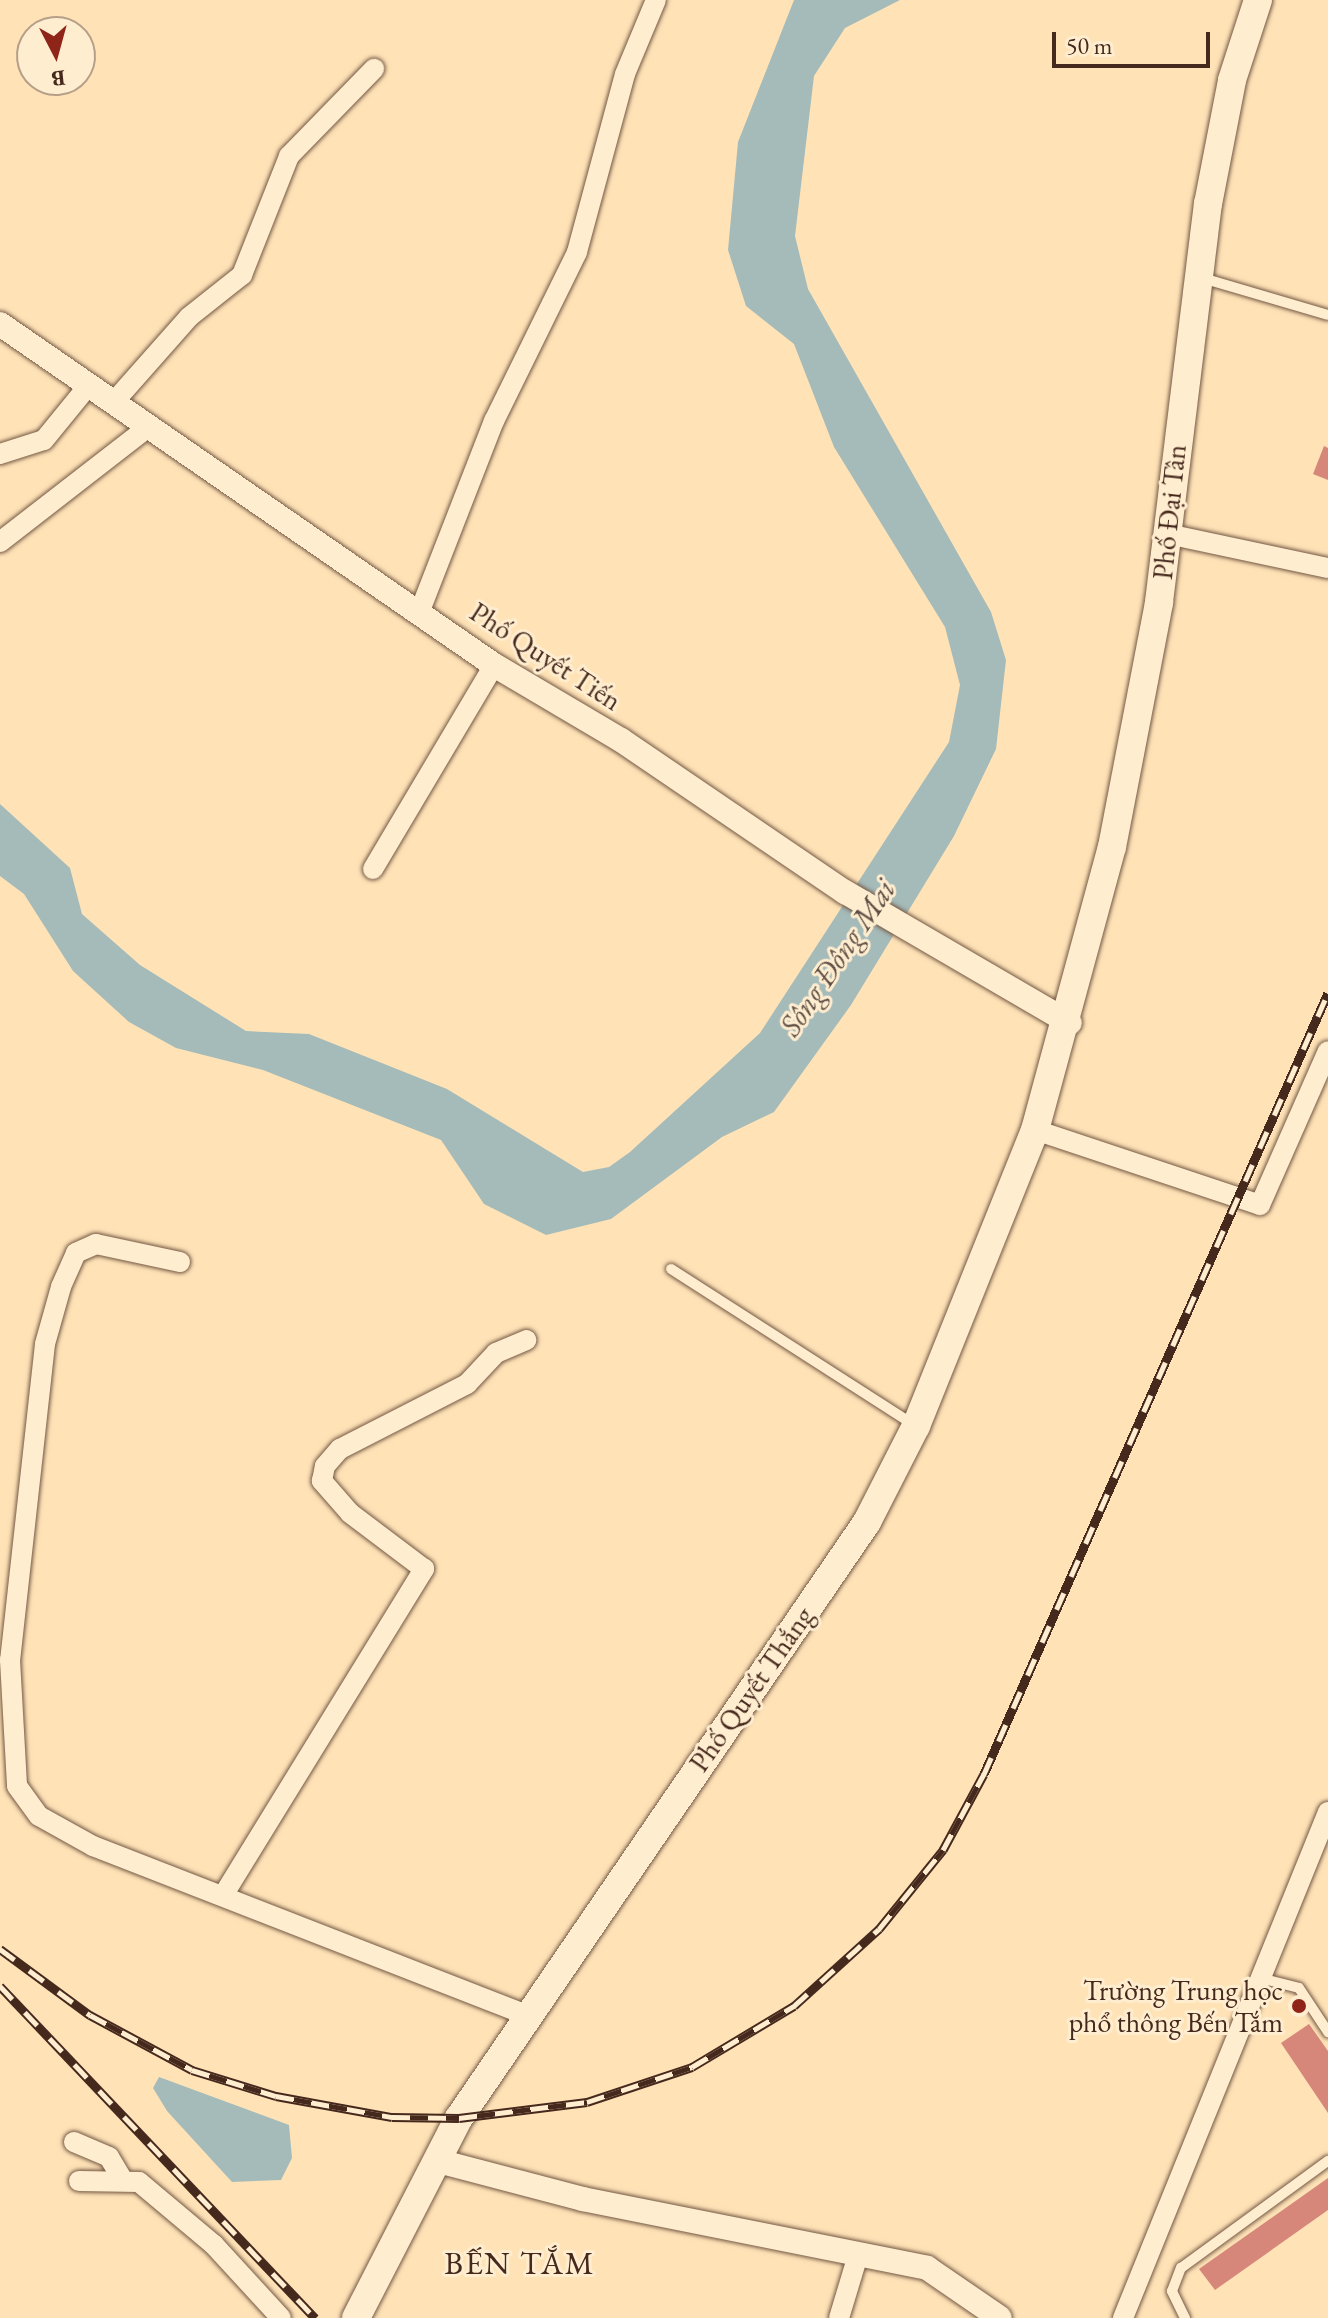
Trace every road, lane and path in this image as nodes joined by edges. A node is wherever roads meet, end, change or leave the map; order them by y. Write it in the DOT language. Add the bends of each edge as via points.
graph roads {
  1 [pos="656,0"];
  2 [pos="1258,0"];
  3 [pos="374,69"];
  4 [pos="1196,276"];
  5 [pos="1328,315"];
  6 [pos="0,324"];
  7 [pos="88,386"];
  8 [pos="113,403"];
  9 [pos="148,427"];
  10 [pos="0,454"];
  11 [pos="1168,534"];
  12 [pos="0,542"];
  13 [pos="1328,568"];
  14 [pos="421,608"];
  15 [pos="494,665"];
  16 [pos="373,869"];
  17 [pos="1070,1023"];
  18 [pos="1328,1051"];
  19 [pos="1035,1130"];
  20 [pos="180,1262"];
  21 [pos="671,1269"];
  22 [pos="526,1340"];
  23 [pos="916,1426"];
  24 [pos="1328,1812"];
  25 [pos="224,1894"];
  26 [pos="1260,1978"];
  27 [pos="527,2015"];
  28 [pos="1328,2032"];
  29 [pos="74,2142"];
  30 [pos="438,2161"];
  31 [pos="1328,2161"];
  32 [pos="123,2180"];
  33 [pos="79,2181"];
  34 [pos="858,2255"];
  35 [pos="281,2318"];
  36 [pos="356,2318"];
  37 [pos="839,2318"];
  38 [pos="1000,2318"];
  39 [pos="1123,2318"];
  40 [pos="1185,2318"];
  1 -- 14 [label="street" via="625,74 577,252 494,421"];
  2 -- 4 [label="main road, Phố Đại Tân" via="1232,80"];
  3 -- 8 [label="street" via="289,156 242,275 189,317"];
  4 -- 5 [label="lane"];
  4 -- 11 [label="main road, Phố Đại Tân"];
  6 -- 7 [label="street, Phố Quyết Tiến"];
  7 -- 8 [label="street, Phố Quyết Tiến"];
  7 -- 10 [label="street" via="44,440"];
  8 -- 9 [label="street, Phố Quyết Tiến"];
  9 -- 12 [label="street"];
  9 -- 14 [label="street, Phố Quyết Tiến"];
  11 -- 13 [label="street"];
  11 -- 17 [label="main road, Phố Đại Tân" via="1112,847"];
  14 -- 15 [label="street, Phố Quyết Tiến"];
  15 -- 16 [label="street"];
  15 -- 17 [label="street, Phố Quyết Tiến" via="621,740 845,892"];
  17 -- 19 [label="main road, Phố Quyết Thắng"];
  18 -- 19 [label="street" via="1260,1205"];
  19 -- 23 [label="main road, Phố Quyết Thắng"];
  20 -- 25 [label="street" via="96,1244 76,1253 61,1287 45,1344 10,1660 12,1754 17,1786 39,1816 93,1846"];
  21 -- 23 [label="lane"];
  22 -- 25 [label="street" via="496,1353 456,1391 340,1449 325,1466 322,1481 350,1513 424,1569"];
  23 -- 27 [label="main road, Phố Quyết Thắng" via="867,1522"];
  24 -- 26 [label="street"];
  25 -- 27 [label="street"];
  26 -- 28 [label="lane" via="1299,1988"];
  26 -- 39 [label="street"];
  27 -- 30 [label="main road, Phố Quyết Thắng"];
  29 -- 32 [label="street" via="109,2157"];
  30 -- 34 [label="street" via="583,2199"];
  30 -- 36 [label="main road, Phố Quyết Thắng"];
  31 -- 40 [label="lane" via="1181,2268 1172,2291"];
  32 -- 33 [label="street"];
  32 -- 35 [label="street" via="139,2182 175,2210"];
  34 -- 37 [label="street"];
  34 -- 38 [label="street" via="927,2268"];
}
